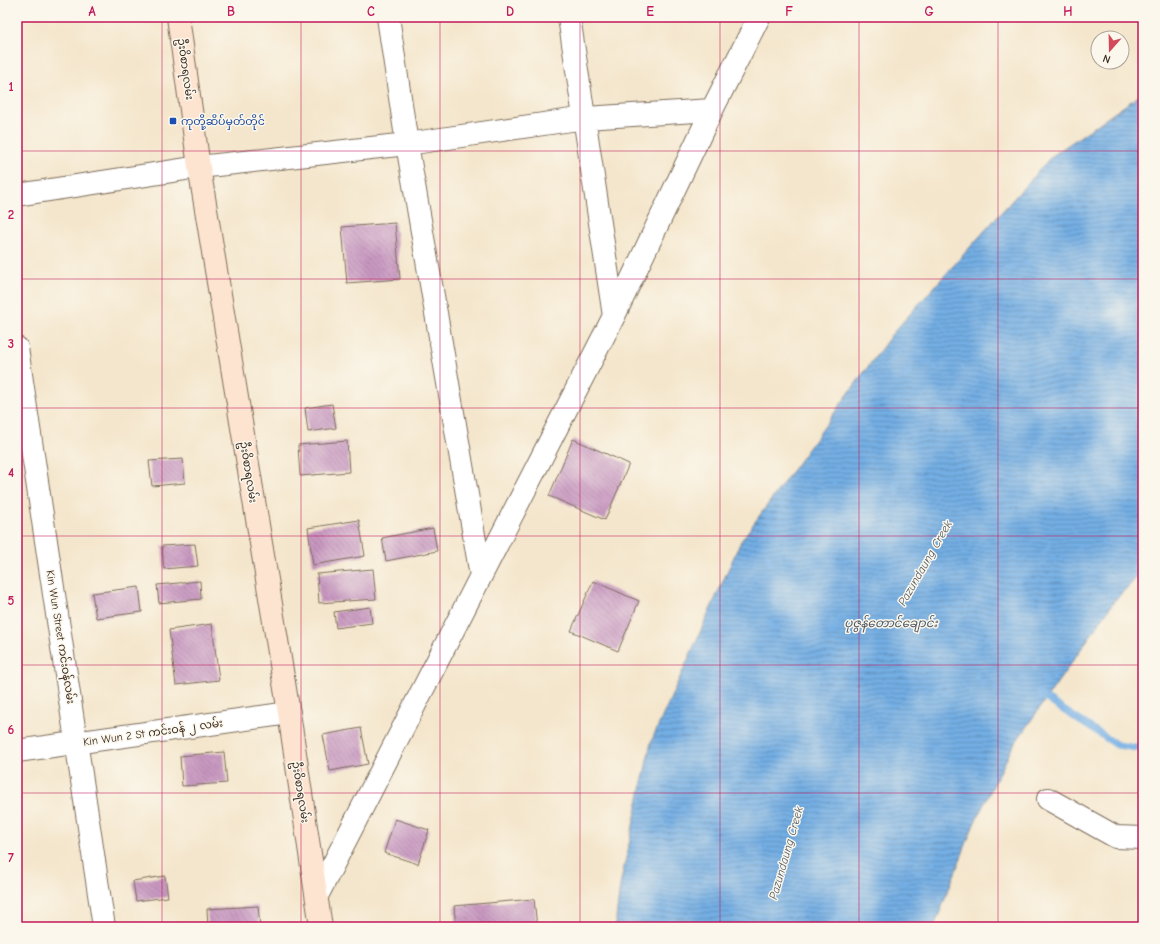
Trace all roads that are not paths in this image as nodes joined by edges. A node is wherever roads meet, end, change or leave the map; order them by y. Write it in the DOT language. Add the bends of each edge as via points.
graph roads {
  1 [pos="178,17"];
  2 [pos="388,17"];
  3 [pos="570,17"];
  4 [pos="755,20"];
  5 [pos="712,110"];
  6 [pos="585,118"];
  7 [pos="407,144"];
  8 [pos="199,167"];
  9 [pos="17,195"];
  10 [pos="614,316"];
  11 [pos="17,348"];
  12 [pos="20,383"];
  13 [pos="481,576"];
  14 [pos="289,713"];
  15 [pos="76,743"];
  16 [pos="17,751"];
  17 [pos="1048,799"];
  18 [pos="1143,838"];
  19 [pos="317,896"];
  20 [pos="104,927"];
  21 [pos="321,927"];
  1 -- 8 [label="main road, ဦးဝိစာရလမ်း"];
  2 -- 7 [label="street"];
  3 -- 6 [label="street"];
  4 -- 5 [label="street"];
  5 -- 6 [label="street"];
  5 -- 10 [label="street"];
  6 -- 7 [label="street"];
  6 -- 10 [label="street"];
  7 -- 8 [label="street"];
  7 -- 13 [label="street"];
  8 -- 9 [label="street"];
  8 -- 14 [label="main road, ဦးဝိစာရလမ်း"];
  10 -- 13 [label="street"];
  11 -- 12 [label="street, Kin Wun Street ကင်းဝန်လမ်း"];
  12 -- 15 [label="street, Kin Wun Street ကင်းဝန်လမ်း"];
  13 -- 19 [label="street"];
  14 -- 15 [label="street, Kin Wun 2 St ကင်းဝန် ၂ လမ်း"];
  14 -- 19 [label="main road, ဦးဝိစာရလမ်း"];
  15 -- 16 [label="street, Kin Wun 2 St ကင်းဝန် ၂ လမ်း"];
  15 -- 20 [label="street, Kin Wun Street ကင်းဝန်လမ်း"];
  17 -- 18 [label="street" via="1116,837"];
  19 -- 21 [label="main road, ဦးဝိစာရလမ်း"];
}
